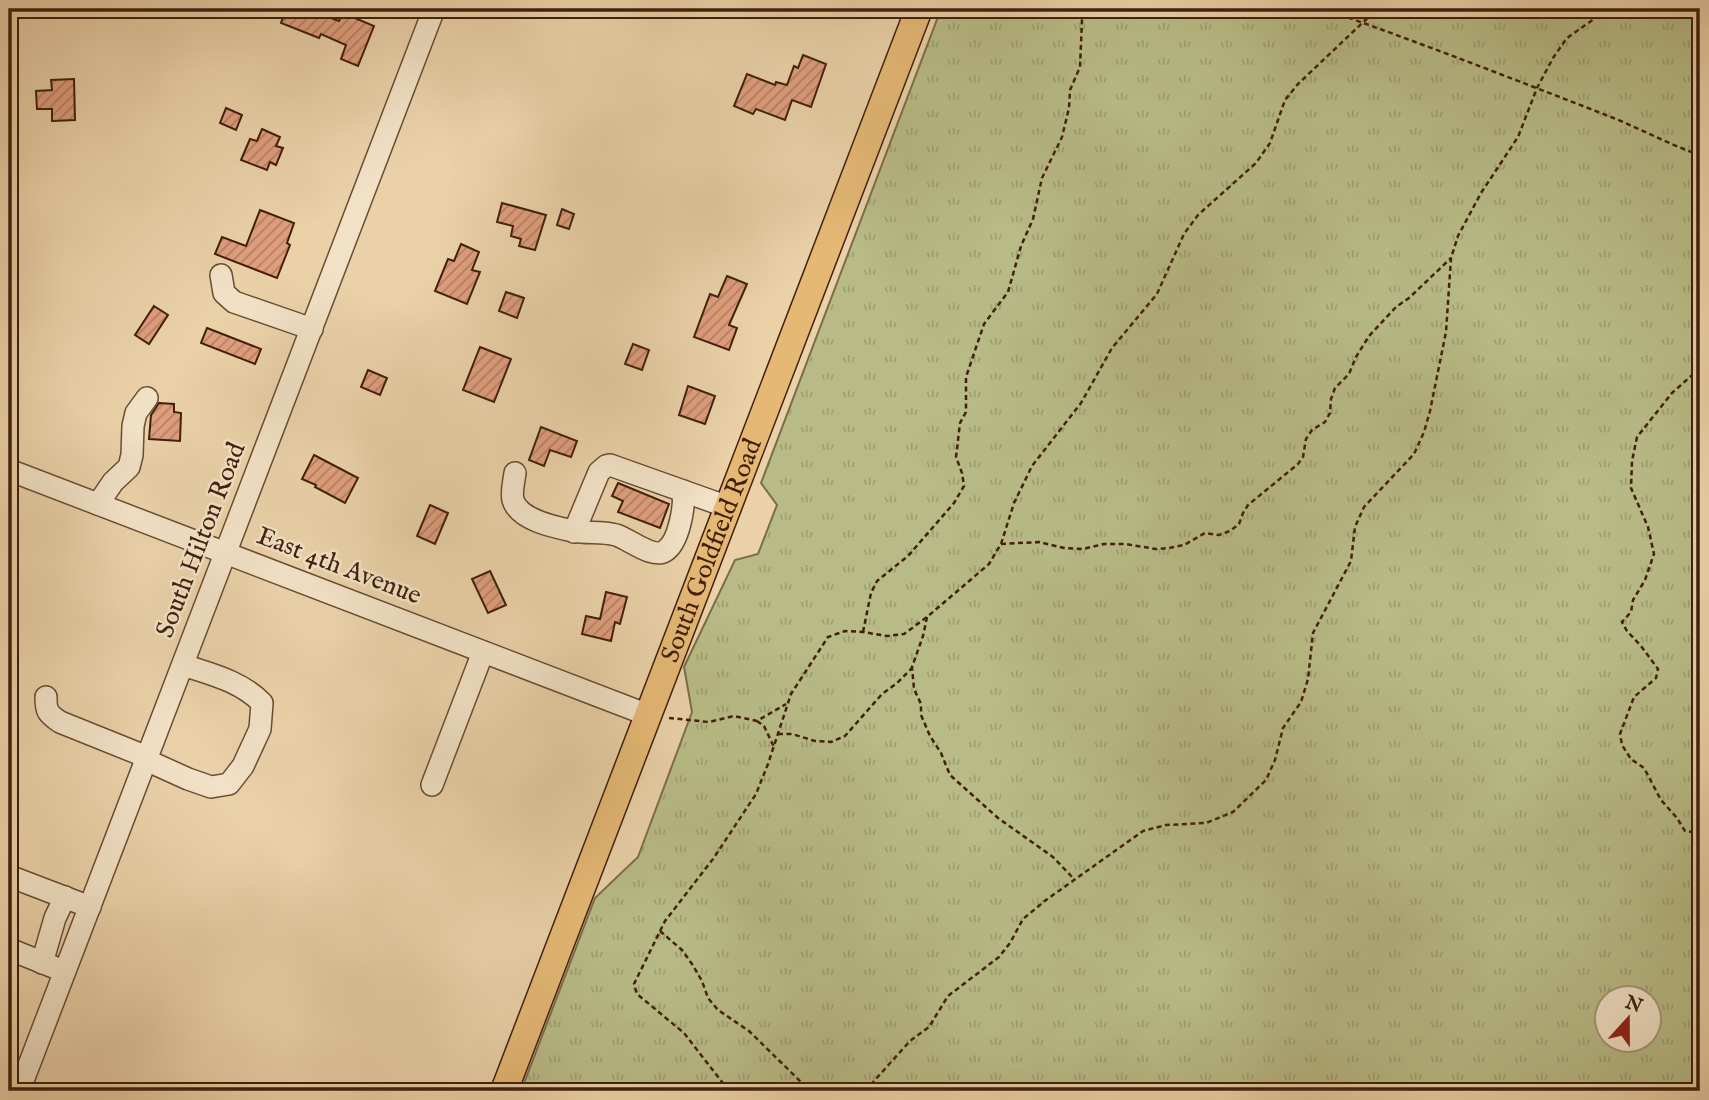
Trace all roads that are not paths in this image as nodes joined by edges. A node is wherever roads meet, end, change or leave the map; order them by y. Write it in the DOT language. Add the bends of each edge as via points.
graph roads {
  1 [pos="434,9"];
  2 [pos="919,9"];
  3 [pos="221,275"];
  4 [pos="312,329"];
  5 [pos="146,398"];
  6 [pos="9,470"];
  7 [pos="515,473"];
  8 [pos="683,491"];
  9 [pos="98,504"];
  10 [pos="728,506"];
  11 [pos="575,532"];
  12 [pos="226,553"];
  13 [pos="483,652"];
  14 [pos="183,665"];
  15 [pos="46,697"];
  16 [pos="648,715"];
  17 [pos="147,758"];
  18 [pos="432,785"];
  19 [pos="9,876"];
  20 [pos="65,897"];
  21 [pos="90,907"];
  22 [pos="9,949"];
  23 [pos="42,962"];
  24 [pos="65,972"];
  25 [pos="19,1091"];
  26 [pos="504,1091"];
  1 -- 4 [label="street, South Hilton Road"];
  2 -- 10 [label="main road, South Goldfield Road"];
  3 -- 4 [label="street" via="224,293 234,302"];
  4 -- 12 [label="street, South Hilton Road"];
  5 -- 9 [label="street" via="136,414 128,467"];
  6 -- 9 [label="street, East 4th Avenue"];
  7 -- 11 [label="street" via="512,497 517,509 531,519"];
  8 -- 10 [label="street"];
  8 -- 11 [label="street" via="606,466 599,472"];
  8 -- 11 [label="street" via="681,523 664,552 603,532"];
  9 -- 12 [label="street, East 4th Avenue"];
  10 -- 16 [label="main road, South Goldfield Road"];
  12 -- 13 [label="street, East 4th Avenue"];
  12 -- 14 [label="street, South Hilton Road"];
  13 -- 16 [label="street, East 4th Avenue"];
  13 -- 18 [label="street"];
  14 -- 17 [label="street, South Hilton Road"];
  14 -- 17 [label="street" via="252,693 261,703 260,729 229,784 211,786 188,779"];
  15 -- 17 [label="street" via="46,710 60,722"];
  16 -- 26 [label="main road, South Goldfield Road"];
  17 -- 21 [label="street, South Hilton Road"];
  19 -- 20 [label="street"];
  20 -- 21 [label="street"];
  20 -- 23 [label="street"];
  21 -- 24 [label="street, South Hilton Road"];
  22 -- 23 [label="street"];
  23 -- 24 [label="street"];
  24 -- 25 [label="street, South Hilton Road"];
}
